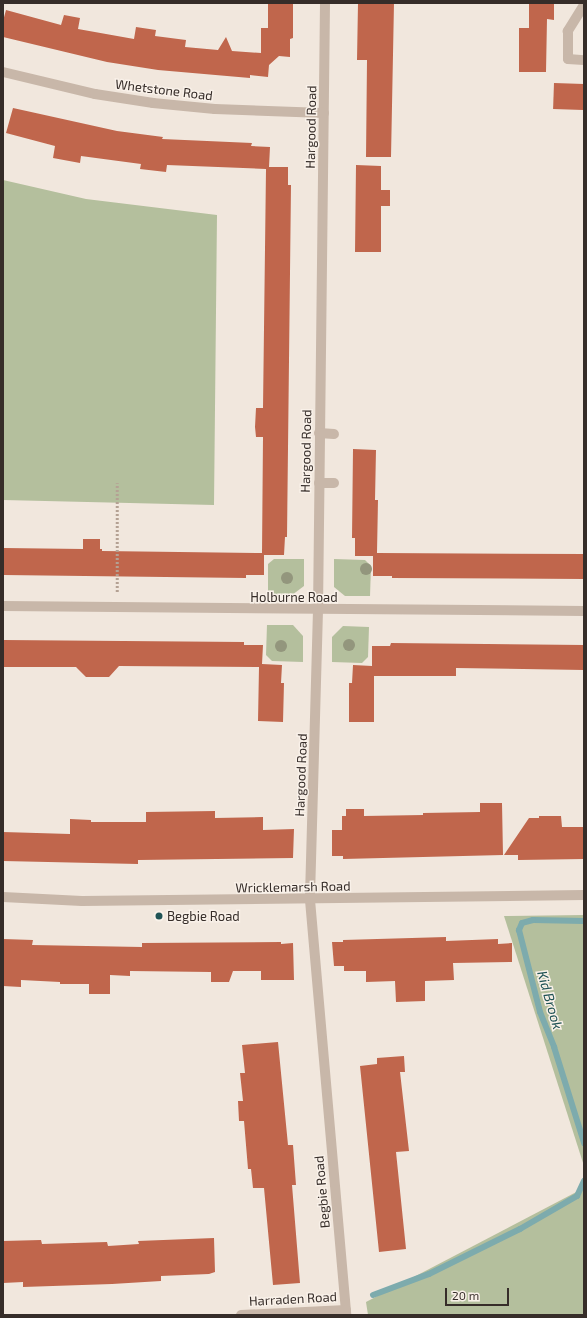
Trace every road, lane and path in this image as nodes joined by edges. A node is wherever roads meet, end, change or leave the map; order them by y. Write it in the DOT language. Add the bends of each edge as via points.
graph roads {
  1 [pos="325,3"];
  2 [pos="584,5"];
  3 [pos="584,60"];
  4 [pos="3,72"];
  5 [pos="324,113"];
  6 [pos="319,433"];
  7 [pos="334,434"];
  8 [pos="334,482"];
  9 [pos="117,483"];
  10 [pos="319,483"];
  11 [pos="117,592"];
  12 [pos="3,606"];
  13 [pos="318,610"];
  14 [pos="584,611"];
  15 [pos="584,895"];
  16 [pos="3,898"];
  17 [pos="310,900"];
  18 [pos="346,1312"];
  19 [pos="241,1315"];
  1 -- 5 [label="street, Hargood Road"];
  2 -- 3 [label="street" via="568,30 568,59"];
  4 -- 5 [label="street, Whetstone Road" via="87,92 153,103 215,110"];
  5 -- 6 [label="street, Hargood Road"];
  6 -- 7 [label="street"];
  6 -- 10 [label="street, Hargood Road"];
  8 -- 10 [label="street"];
  9 -- 11 [label="path"];
  10 -- 13 [label="street, Hargood Road"];
  12 -- 13 [label="street, Holburne Road"];
  13 -- 14 [label="street, Holburne Road"];
  13 -- 17 [label="street, Hargood Road"];
  15 -- 17 [label="street, Wricklemarsh Road"];
  16 -- 17 [label="street, Wricklemarsh Road" via="82,901"];
  17 -- 18 [label="street, Begbie Road"];
  18 -- 19 [label="street, Harraden Road"];
}
